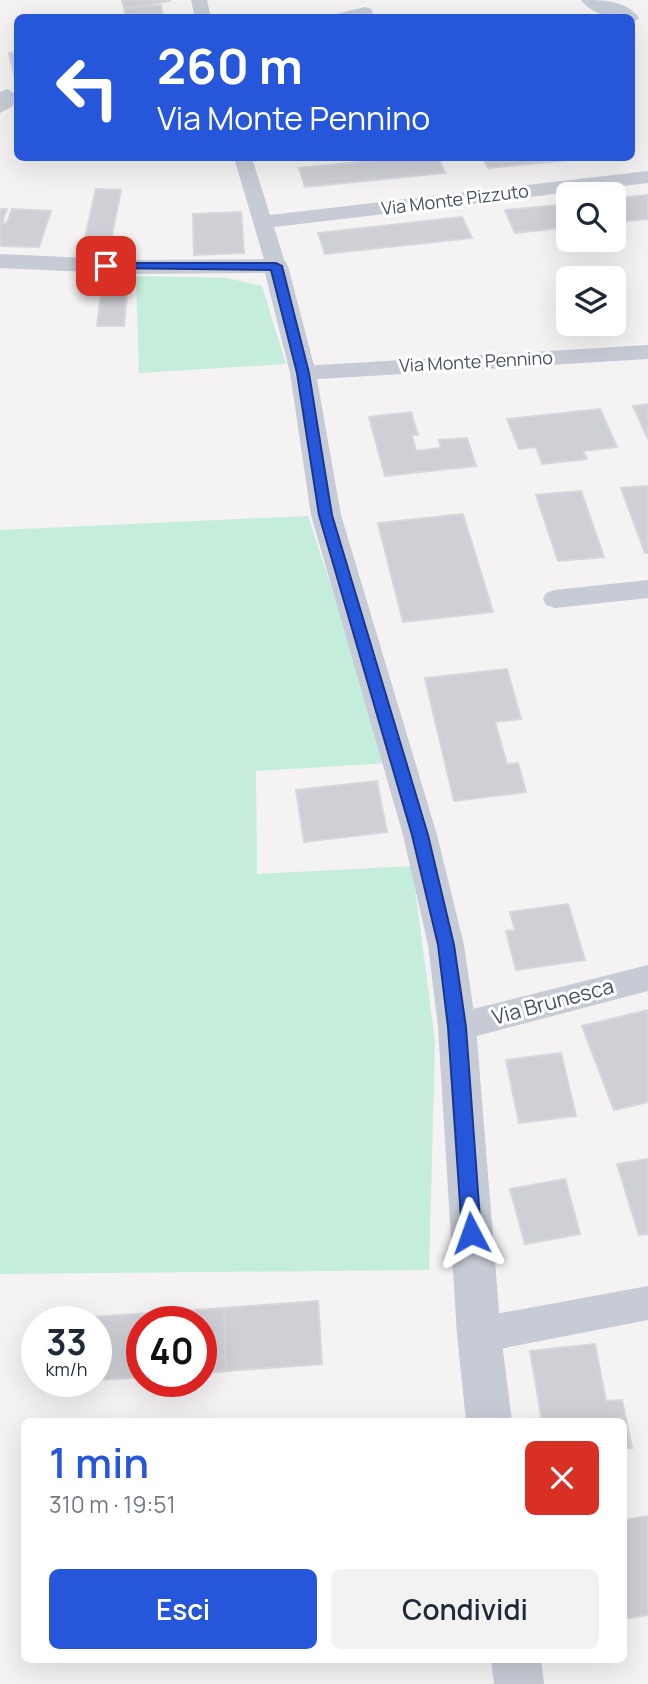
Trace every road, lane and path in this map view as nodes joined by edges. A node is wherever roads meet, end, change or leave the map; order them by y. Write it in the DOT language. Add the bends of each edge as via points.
graph roads {
  1 [pos="592,0"];
  2 [pos="365,12"];
  3 [pos="356,14"];
  4 [pos="620,14"];
  5 [pos="244,161"];
  6 [pos="648,177"];
  7 [pos="263,222"];
  8 [pos="0,261"];
  9 [pos="276,266"];
  10 [pos="648,352"];
  11 [pos="303,373"];
  12 [pos="648,589"];
  13 [pos="555,599"];
  14 [pos="648,978"];
  15 [pos="457,1027"];
  16 [pos="648,1303"];
  17 [pos="479,1335"];
  18 [pos="489,1418"];
  19 [pos="516,1663"];
  20 [pos="519,1684"];
  1 -- 4 [label="main road"];
  2 -- 3 [label="street"];
  5 -- 7 [label="street"];
  6 -- 7 [label="street, Via Monte Pizzuto"];
  7 -- 9 [label="street"];
  8 -- 9 [label="street" via="132,267"];
  9 -- 11 [label="street"];
  10 -- 11 [label="street, Via Monte Pennino"];
  11 -- 15 [label="street" via="326,515 420,835 446,945"];
  12 -- 13 [label="street"];
  14 -- 15 [label="street, Via Brunesca"];
  15 -- 17 [label="street"];
  16 -- 17 [label="street"];
  17 -- 18 [label="street"];
  19 -- 20 [label="street"];
}
